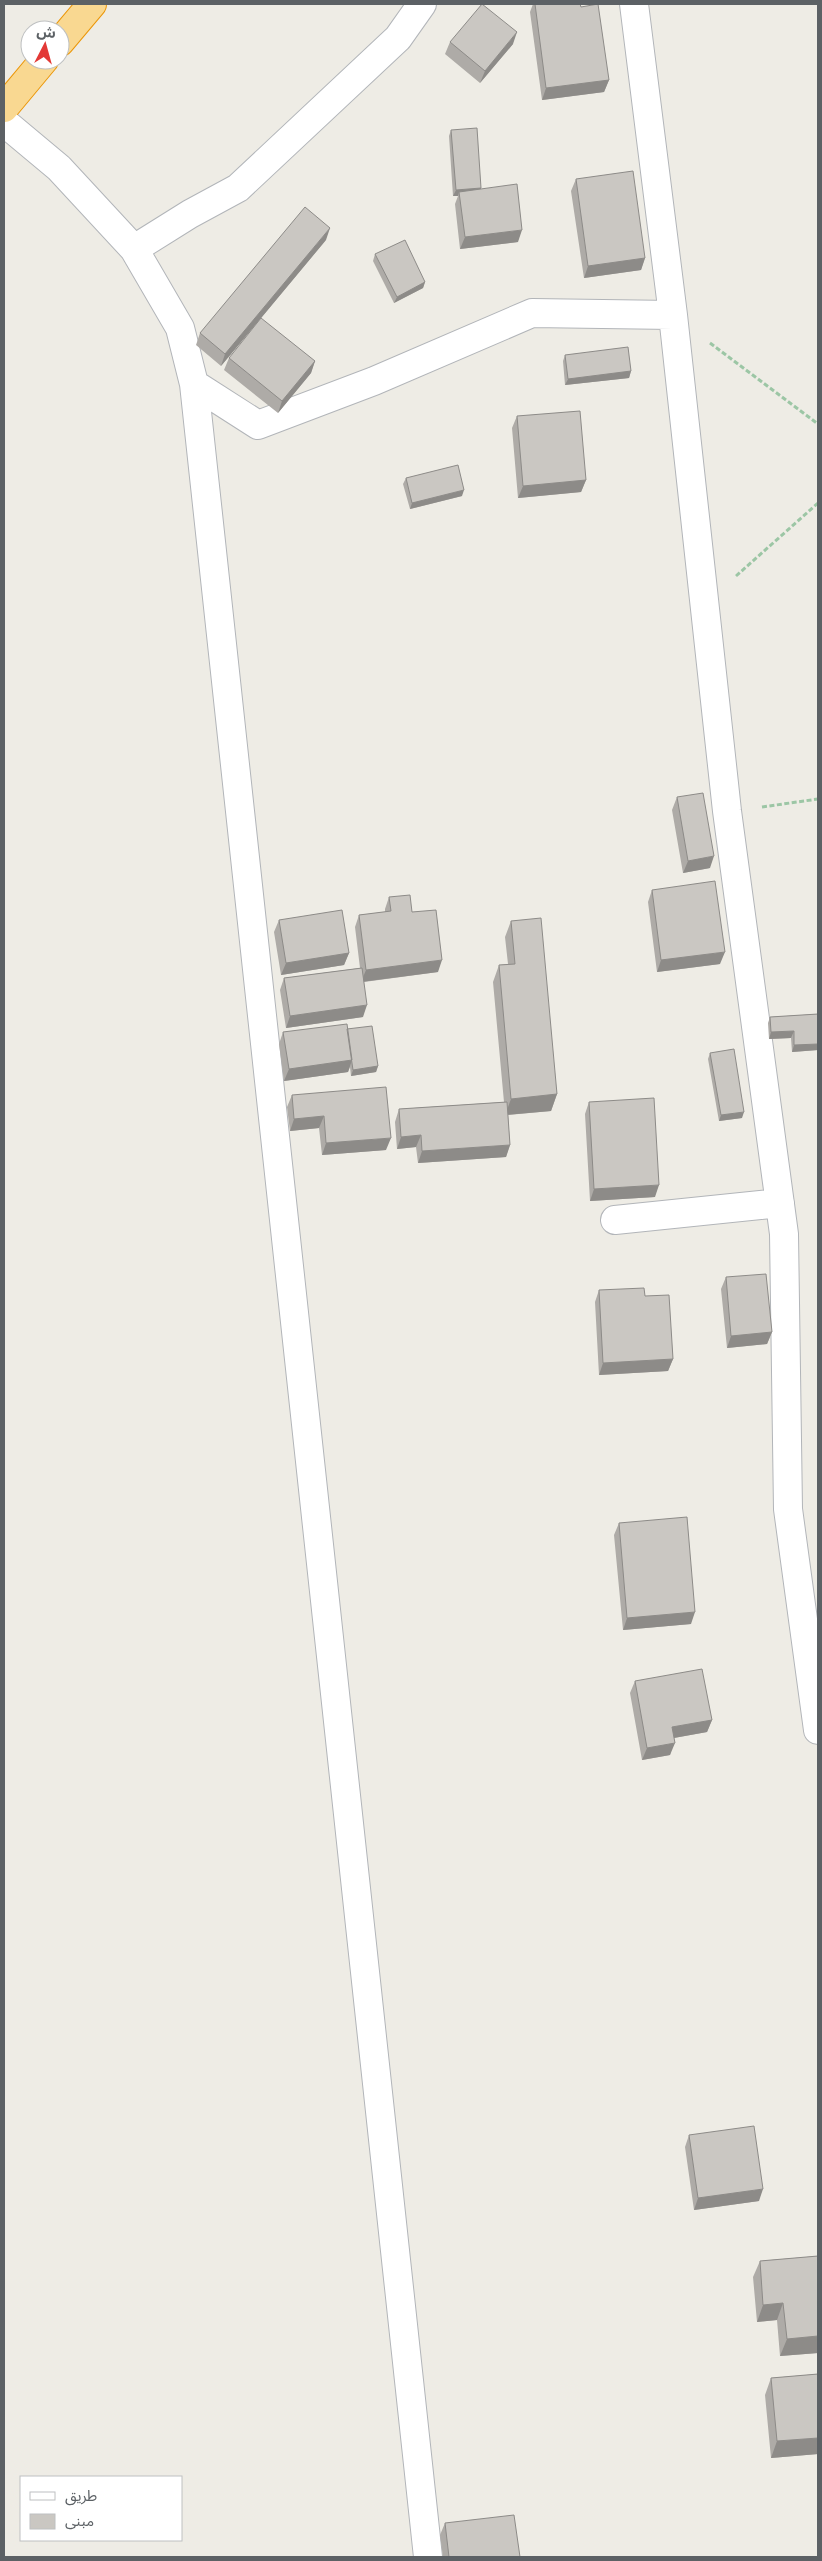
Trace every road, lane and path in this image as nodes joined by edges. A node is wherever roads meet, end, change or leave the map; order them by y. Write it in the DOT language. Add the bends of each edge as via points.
graph roads {
  1 [pos="92,4"];
  2 [pos="422,4"];
  3 [pos="634,4"];
  4 [pos="70,30"];
  5 [pos="36,70"];
  6 [pos="4,108"];
  7 [pos="4,122"];
  8 [pos="134,249"];
  9 [pos="673,315"];
  10 [pos="194,384"];
  11 [pos="818,424"];
  12 [pos="818,503"];
  13 [pos="704,604"];
  14 [pos="818,800"];
  15 [pos="727,811"];
  16 [pos="780,1203"];
  17 [pos="615,1220"];
  18 [pos="818,1730"];
  19 [pos="428,2557"];
  1 -- 4 [label="highway"];
  2 -- 8 [label="street" via="398,38 238,188"];
  3 -- 9 [label="street"];
  5 -- 6 [label="highway"];
  7 -- 8 [label="street" via="59,168"];
  8 -- 10 [label="street" via="180,328"];
  9 -- 10 [label="street" via="532,313 374,381 258,425"];
  9 -- 11 [label="path"];
  9 -- 13 [label="street"];
  10 -- 19 [label="street"];
  12 -- 13 [label="path"];
  13 -- 15 [label="street"];
  14 -- 15 [label="path"];
  15 -- 16 [label="street"];
  16 -- 17 [label="street"];
  16 -- 18 [label="street" via="784,1234 788,1509"];
}
